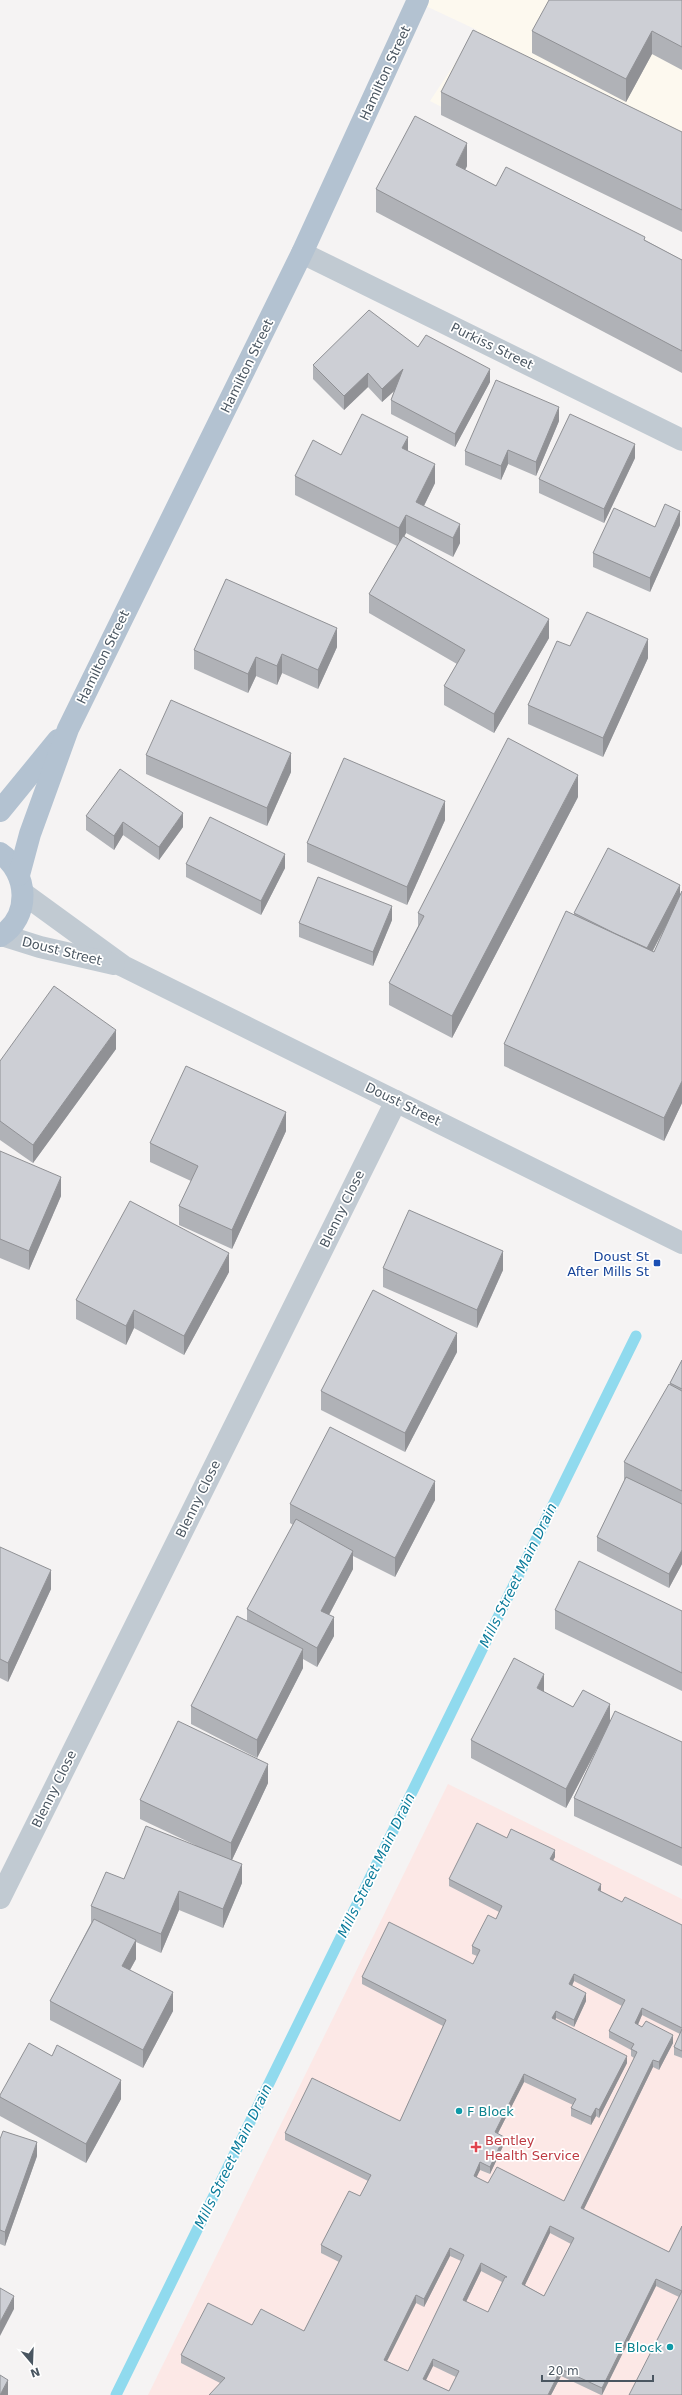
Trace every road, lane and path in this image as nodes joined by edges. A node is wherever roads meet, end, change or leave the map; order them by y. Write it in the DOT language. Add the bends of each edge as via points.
graph roads {
  1 [pos="418,0"];
  2 [pos="302,253"];
  3 [pos="682,440"];
  4 [pos="68,729"];
  5 [pos="0,811"];
  6 [pos="0,853"];
  7 [pos="21,885"];
  8 [pos="1,936"];
  9 [pos="123,966"];
  10 [pos="396,1100"];
  11 [pos="682,1243"];
  12 [pos="0,1898"];
  1 -- 2 [label="main road, Hamilton Street"];
  2 -- 3 [label="street, Purkiss Street"];
  2 -- 4 [label="main road, Hamilton Street"];
  4 -- 5 [label="main road, Hamilton Street"];
  4 -- 7 [label="main road, Hamilton Street" via="30,834"];
  6 -- 7 [label="main road" via="8,859"];
  7 -- 8 [label="main road, Hamilton Street" via="21,910 14,924"];
  7 -- 9 [label="street, Doust Street"];
  8 -- 9 [label="street, Doust Street"];
  9 -- 10 [label="street, Doust Street"];
  10 -- 11 [label="street, Doust Street"];
  10 -- 12 [label="street, Blenny Close"];
}
